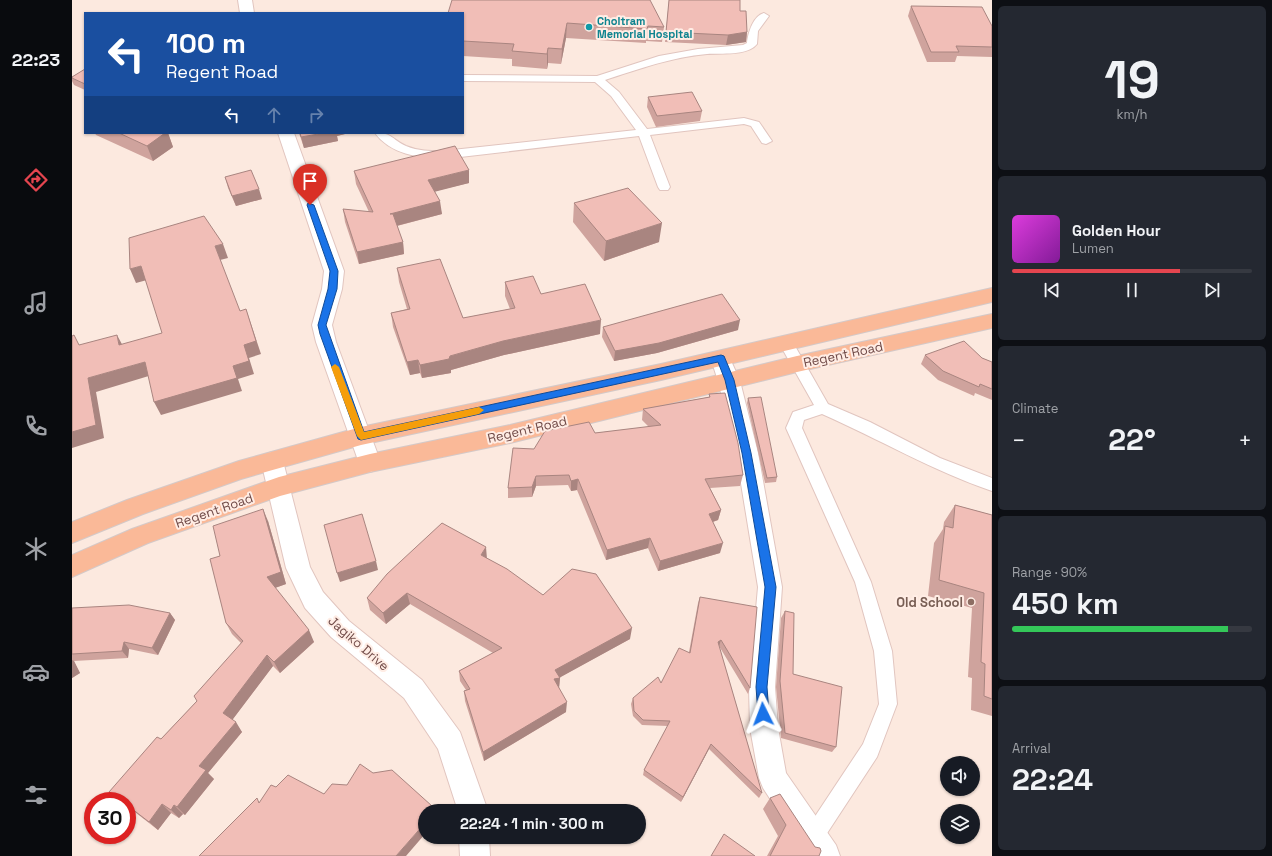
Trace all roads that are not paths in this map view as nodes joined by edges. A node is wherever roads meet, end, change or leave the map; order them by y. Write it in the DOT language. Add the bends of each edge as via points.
graph roads {
  1 [pos="245,0"];
  2 [pos="247,12"];
  3 [pos="764,16"];
  4 [pos="464,78"];
  5 [pos="598,79"];
  6 [pos="643,131"];
  7 [pos="286,134"];
  8 [pos="382,134"];
  9 [pos="766,141"];
  10 [pos="664,187"];
  11 [pos="992,295"];
  12 [pos="992,321"];
  13 [pos="786,343"];
  14 [pos="797,364"];
  15 [pos="725,370"];
  16 [pos="823,408"];
  17 [pos="361,436"];
  18 [pos="272,461"];
  19 [pos="370,463"];
  20 [pos="992,485"];
  21 [pos="279,487"];
  22 [pos="72,533"];
  23 [pos="72,566"];
  24 [pos="470,804"];
  25 [pos="474,844"];
  26 [pos="819,846"];
  27 [pos="475,856"];
  1 -- 2 [label="street"];
  3 -- 5 [label="lane" via="753,31 752,44 746,48 676,55"];
  4 -- 5 [label="lane"];
  5 -- 6 [label="lane" via="615,94"];
  6 -- 8 [label="lane" via="443,155 410,152 396,146"];
  6 -- 9 [label="lane" via="744,121 755,124"];
  6 -- 10 [label="lane"];
  7 -- 17 [label="street" via="334,271 322,325"];
  11 -- 13 [label="main road, Regent Road"];
  12 -- 14 [label="main road, Regent Road"];
  13 -- 14 [label="lane"];
  13 -- 15 [label="main road, Regent Road"];
  14 -- 15 [label="main road, Regent Road"];
  14 -- 16 [label="lane"];
  15 -- 17 [label="main road, Regent Road"];
  15 -- 19 [label="main road, Regent Road" via="510,434"];
  15 -- 26 [label="street" via="747,453 770,587 762,687 764,728 773,778"];
  16 -- 20 [label="lane" via="865,426 935,462"];
  16 -- 26 [label="lane" via="798,416 794,428 863,582 883,651 888,704 870,750"];
  17 -- 18 [label="main road, Regent Road"];
  17 -- 19 [label="street"];
  18 -- 21 [label="street, Jagiko Drive"];
  18 -- 22 [label="main road, Regent Road" via="135,506"];
  19 -- 21 [label="main road, Regent Road"];
  21 -- 23 [label="main road, Regent Road" via="140,536"];
  21 -- 24 [label="street, Jagiko Drive" via="298,568 314,600 340,629 413,689 450,742"];
  25 -- 27 [label="street"];
}
